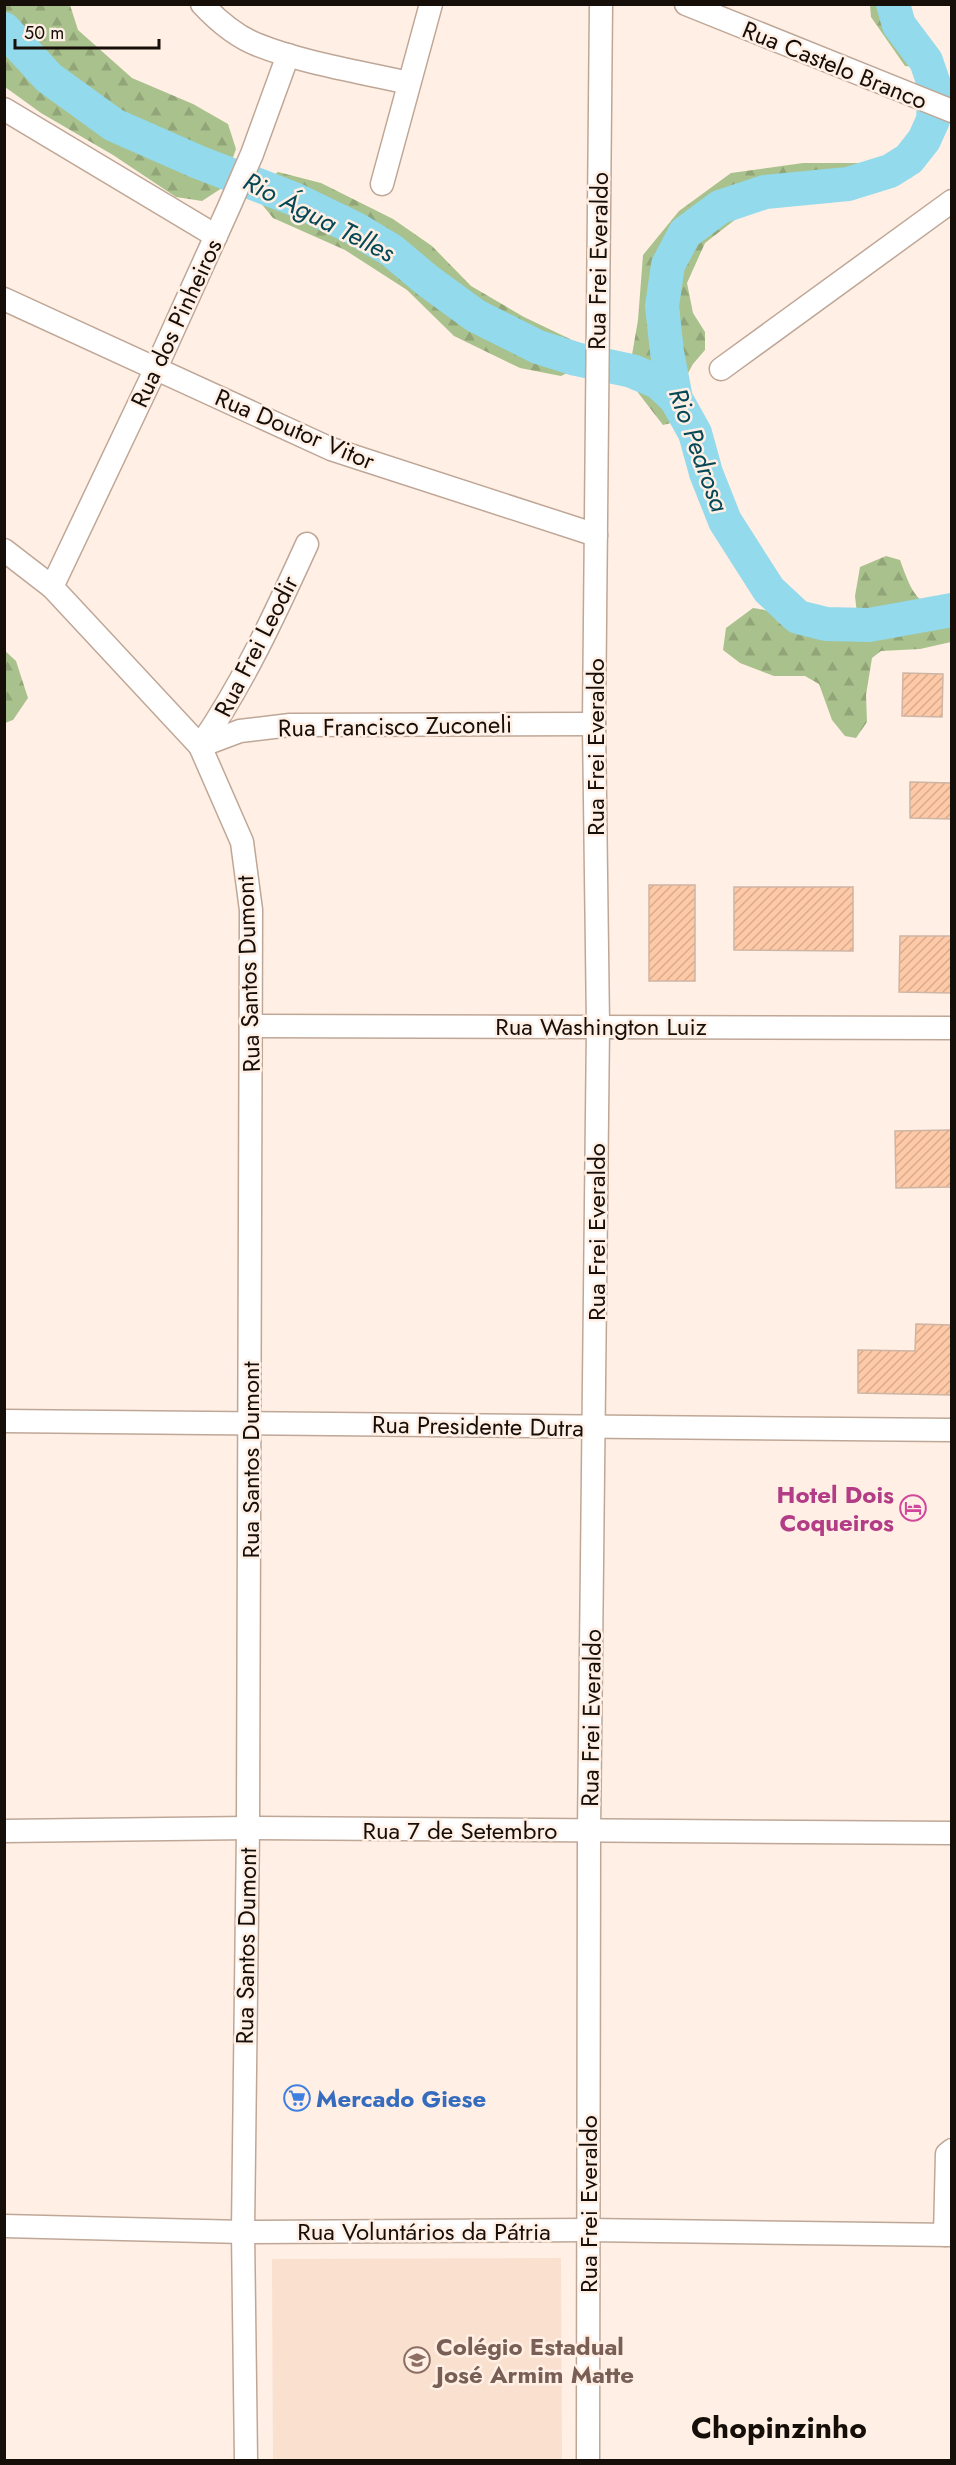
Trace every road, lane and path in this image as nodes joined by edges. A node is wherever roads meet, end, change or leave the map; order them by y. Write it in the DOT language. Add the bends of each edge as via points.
graph roads {
  1 [pos="202,4"];
  2 [pos="431,4"];
  3 [pos="601,4"];
  4 [pos="686,4"];
  5 [pos="288,55"];
  6 [pos="409,83"];
  7 [pos="4,110"];
  8 [pos="948,110"];
  9 [pos="382,184"];
  10 [pos="951,201"];
  11 [pos="216,236"];
  12 [pos="4,299"];
  13 [pos="156,368"];
  14 [pos="721,369"];
  15 [pos="596,535"];
  16 [pos="307,544"];
  17 [pos="4,550"];
  18 [pos="52,587"];
  19 [pos="594,724"];
  20 [pos="200,746"];
  21 [pos="251,1026"];
  22 [pos="598,1026"];
  23 [pos="951,1028"];
  24 [pos="4,1421"];
  25 [pos="250,1424"];
  26 [pos="594,1428"];
  27 [pos="951,1430"];
  28 [pos="248,1828"];
  29 [pos="4,1831"];
  30 [pos="589,1831"];
  31 [pos="951,1833"];
  32 [pos="951,2150"];
  33 [pos="4,2226"];
  34 [pos="588,2230"];
  35 [pos="243,2232"];
  36 [pos="948,2235"];
  37 [pos="246,2460"];
  38 [pos="588,2460"];
  1 -- 5 [label="street" via="216,19 256,44"];
  2 -- 6 [label="street"];
  3 -- 15 [label="street, Rua Frei Everaldo"];
  4 -- 8 [label="street, Rua Castelo Branco"];
  5 -- 6 [label="street"];
  5 -- 11 [label="street, Rua dos Pinheiros" via="252,154"];
  6 -- 9 [label="street"];
  7 -- 11 [label="street"];
  10 -- 14 [label="street"];
  11 -- 13 [label="street, Rua dos Pinheiros"];
  12 -- 13 [label="street, Rua Doutor Vitor"];
  13 -- 15 [label="street, Rua Doutor Vitor" via="331,449"];
  13 -- 18 [label="street, Rua dos Pinheiros"];
  15 -- 19 [label="street, Rua Frei Everaldo"];
  16 -- 20 [label="street, Rua Frei Leodir" via="264,639"];
  17 -- 18 [label="street, Rua Santos Dumont"];
  18 -- 20 [label="street, Rua Santos Dumont"];
  19 -- 20 [label="street, Rua Francisco Zuconeli" via="290,725 240,731"];
  19 -- 22 [label="street, Rua Frei Everaldo"];
  20 -- 21 [label="street, Rua Santos Dumont" via="242,842 251,910"];
  21 -- 22 [label="street, Rua Washington Luiz"];
  21 -- 25 [label="street, Rua Santos Dumont"];
  22 -- 23 [label="street, Rua Washington Luiz"];
  22 -- 26 [label="street, Rua Frei Everaldo"];
  24 -- 25 [label="street, Rua Presidente Dutra"];
  25 -- 26 [label="street, Rua Presidente Dutra"];
  25 -- 28 [label="street, Rua Santos Dumont"];
  26 -- 27 [label="street, Rua Presidente Dutra"];
  26 -- 30 [label="street, Rua Frei Everaldo"];
  28 -- 29 [label="street, Rua 7 de Setembro"];
  28 -- 30 [label="street, Rua 7 de Setembro"];
  28 -- 35 [label="street, Rua Santos Dumont"];
  30 -- 31 [label="street, Rua 7 de Setembro"];
  30 -- 34 [label="street, Rua Frei Everaldo"];
  32 -- 36 [label="street" via="947,2154"];
  33 -- 35 [label="street, Rua Voluntários da Pátria"];
  34 -- 35 [label="street, Rua Voluntários da Pátria"];
  34 -- 36 [label="street, Rua Voluntários da Pátria"];
  34 -- 38 [label="street, Rua Frei Everaldo"];
  35 -- 37 [label="street, Rua Santos Dumont"];
}
